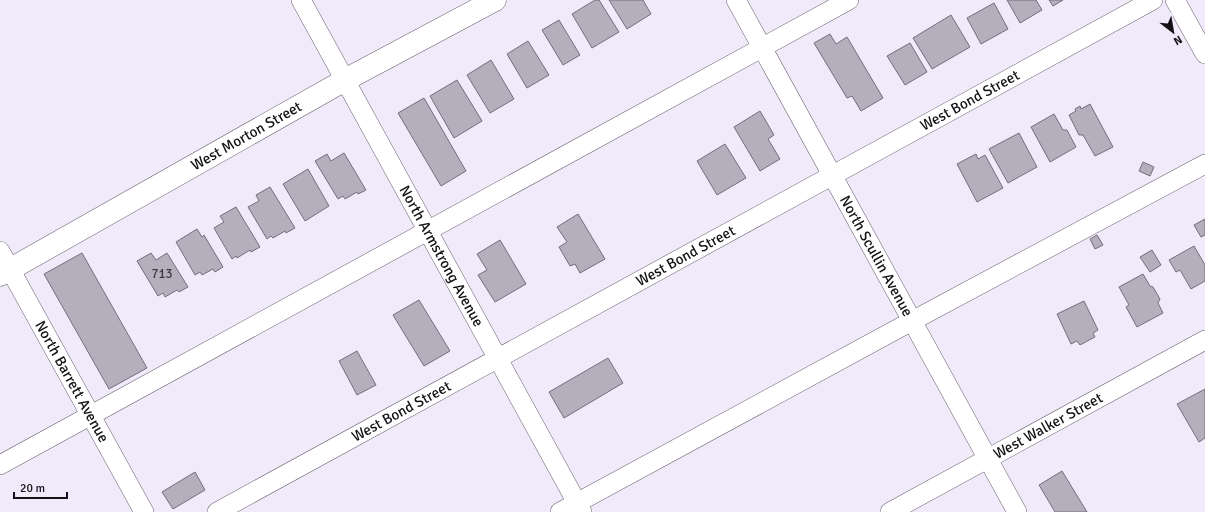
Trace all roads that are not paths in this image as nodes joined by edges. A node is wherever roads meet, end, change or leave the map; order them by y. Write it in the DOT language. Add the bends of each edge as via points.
graph roads {
  1 [pos="301,0"];
  2 [pos="495,0"];
  3 [pos="736,0"];
  4 [pos="849,0"];
  5 [pos="1153,0"];
  6 [pos="1175,0"];
  7 [pos="762,48"];
  8 [pos="1205,54"];
  9 [pos="345,80"];
  10 [pos="1205,164"];
  11 [pos="832,176"];
  12 [pos="427,231"];
  13 [pos="3,265"];
  14 [pos="912,321"];
  15 [pos="1205,340"];
  16 [pos="498,359"];
  17 [pos="90,415"];
  18 [pos="988,459"];
  19 [pos="0,465"];
  20 [pos="579,508"];
  21 [pos="144,512"];
  22 [pos="217,512"];
  23 [pos="560,512"];
  24 [pos="890,512"];
  25 [pos="1017,512"];
  1 -- 9 [label="street, North Armstrong Avenue"];
  2 -- 9 [label="main road, West Morton Street"];
  3 -- 7 [label="street, North Scullin Avenue"];
  4 -- 7 [label="street"];
  5 -- 11 [label="street, West Bond Street"];
  6 -- 8 [label="street"];
  7 -- 11 [label="street, North Scullin Avenue"];
  7 -- 12 [label="street"];
  9 -- 12 [label="street, North Armstrong Avenue"];
  9 -- 13 [label="main road, West Morton Street"];
  10 -- 14 [label="street"];
  11 -- 14 [label="street, North Scullin Avenue"];
  11 -- 16 [label="street, West Bond Street"];
  12 -- 16 [label="street, North Armstrong Avenue"];
  12 -- 17 [label="street"];
  13 -- 17 [label="street, North Barrett Avenue"];
  14 -- 18 [label="street, North Scullin Avenue"];
  14 -- 20 [label="street"];
  15 -- 18 [label="street, West Walker Street"];
  16 -- 20 [label="street, North Armstrong Avenue"];
  16 -- 22 [label="street, West Bond Street"];
  17 -- 19 [label="street"];
  17 -- 21 [label="street, North Barrett Avenue"];
  18 -- 24 [label="street, West Walker Street"];
  18 -- 25 [label="street, North Scullin Avenue"];
  20 -- 23 [label="street"];
}
